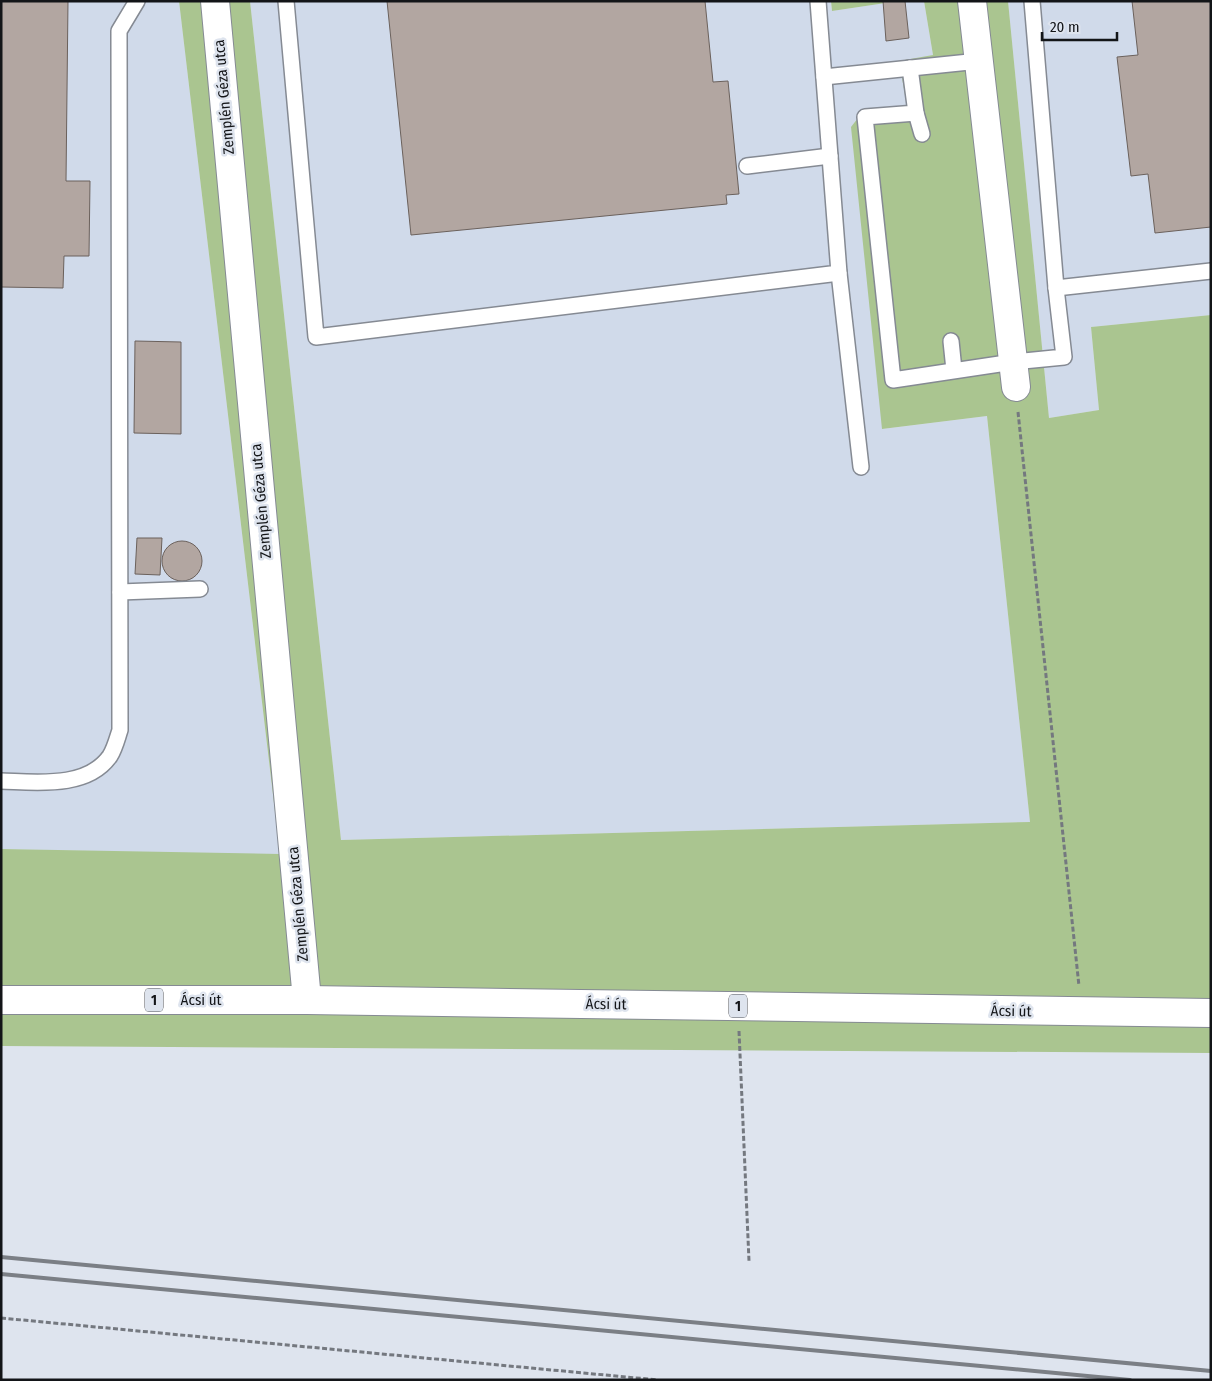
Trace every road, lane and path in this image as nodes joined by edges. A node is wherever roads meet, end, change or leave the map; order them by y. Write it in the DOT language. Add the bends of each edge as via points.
graph roads {
  1 [pos="137,1"];
  2 [pos="215,1"];
  3 [pos="286,1"];
  4 [pos="818,1"];
  5 [pos="972,1"];
  6 [pos="1032,1"];
  7 [pos="979,61"];
  8 [pos="910,68"];
  9 [pos="824,77"];
  10 [pos="916,113"];
  11 [pos="922,134"];
  12 [pos="830,156"];
  13 [pos="747,166"];
  14 [pos="1211,271"];
  15 [pos="839,273"];
  16 [pos="1056,288"];
  17 [pos="951,341"];
  18 [pos="954,370"];
  19 [pos="1014,375"];
  20 [pos="861,467"];
  21 [pos="200,589"];
  22 [pos="120,592"];
  23 [pos="1,782"];
  24 [pos="1,1000"];
  25 [pos="307,1000"];
  26 [pos="738,1006"];
  27 [pos="1082,1012"];
  28 [pos="1211,1013"];
  29 [pos="749,1261"];
  30 [pos="1,1318"];
  31 [pos="658,1380"];
  1 -- 22 [label="lane" via="119,31"];
  2 -- 25 [label="street, Zemplén Géza utca"];
  3 -- 15 [label="lane" via="316,337"];
  4 -- 9 [label="lane"];
  5 -- 7 [label="street"];
  6 -- 16 [label="lane"];
  7 -- 8 [label="lane"];
  7 -- 19 [label="street"];
  8 -- 9 [label="lane"];
  8 -- 10 [label="lane"];
  9 -- 12 [label="lane"];
  10 -- 11 [label="lane"];
  10 -- 18 [label="lane" via="865,117 893,380"];
  12 -- 13 [label="lane"];
  12 -- 15 [label="lane"];
  14 -- 16 [label="lane"];
  15 -- 20 [label="lane"];
  16 -- 19 [label="lane" via="1064,357"];
  17 -- 18 [label="lane"];
  18 -- 19 [label="lane"];
  19 -- 27 [label="path"];
  21 -- 22 [label="lane"];
  22 -- 23 [label="lane" via="120,730 110,756 97,768 71,780"];
  24 -- 25 [label="street, Ácsi út / 1"];
  25 -- 26 [label="street, Ácsi út / 1"];
  26 -- 27 [label="street, Ácsi út / 1"];
  26 -- 29 [label="path"];
  27 -- 28 [label="street, Ácsi út / 1"];
  30 -- 31 [label="path"];
}
